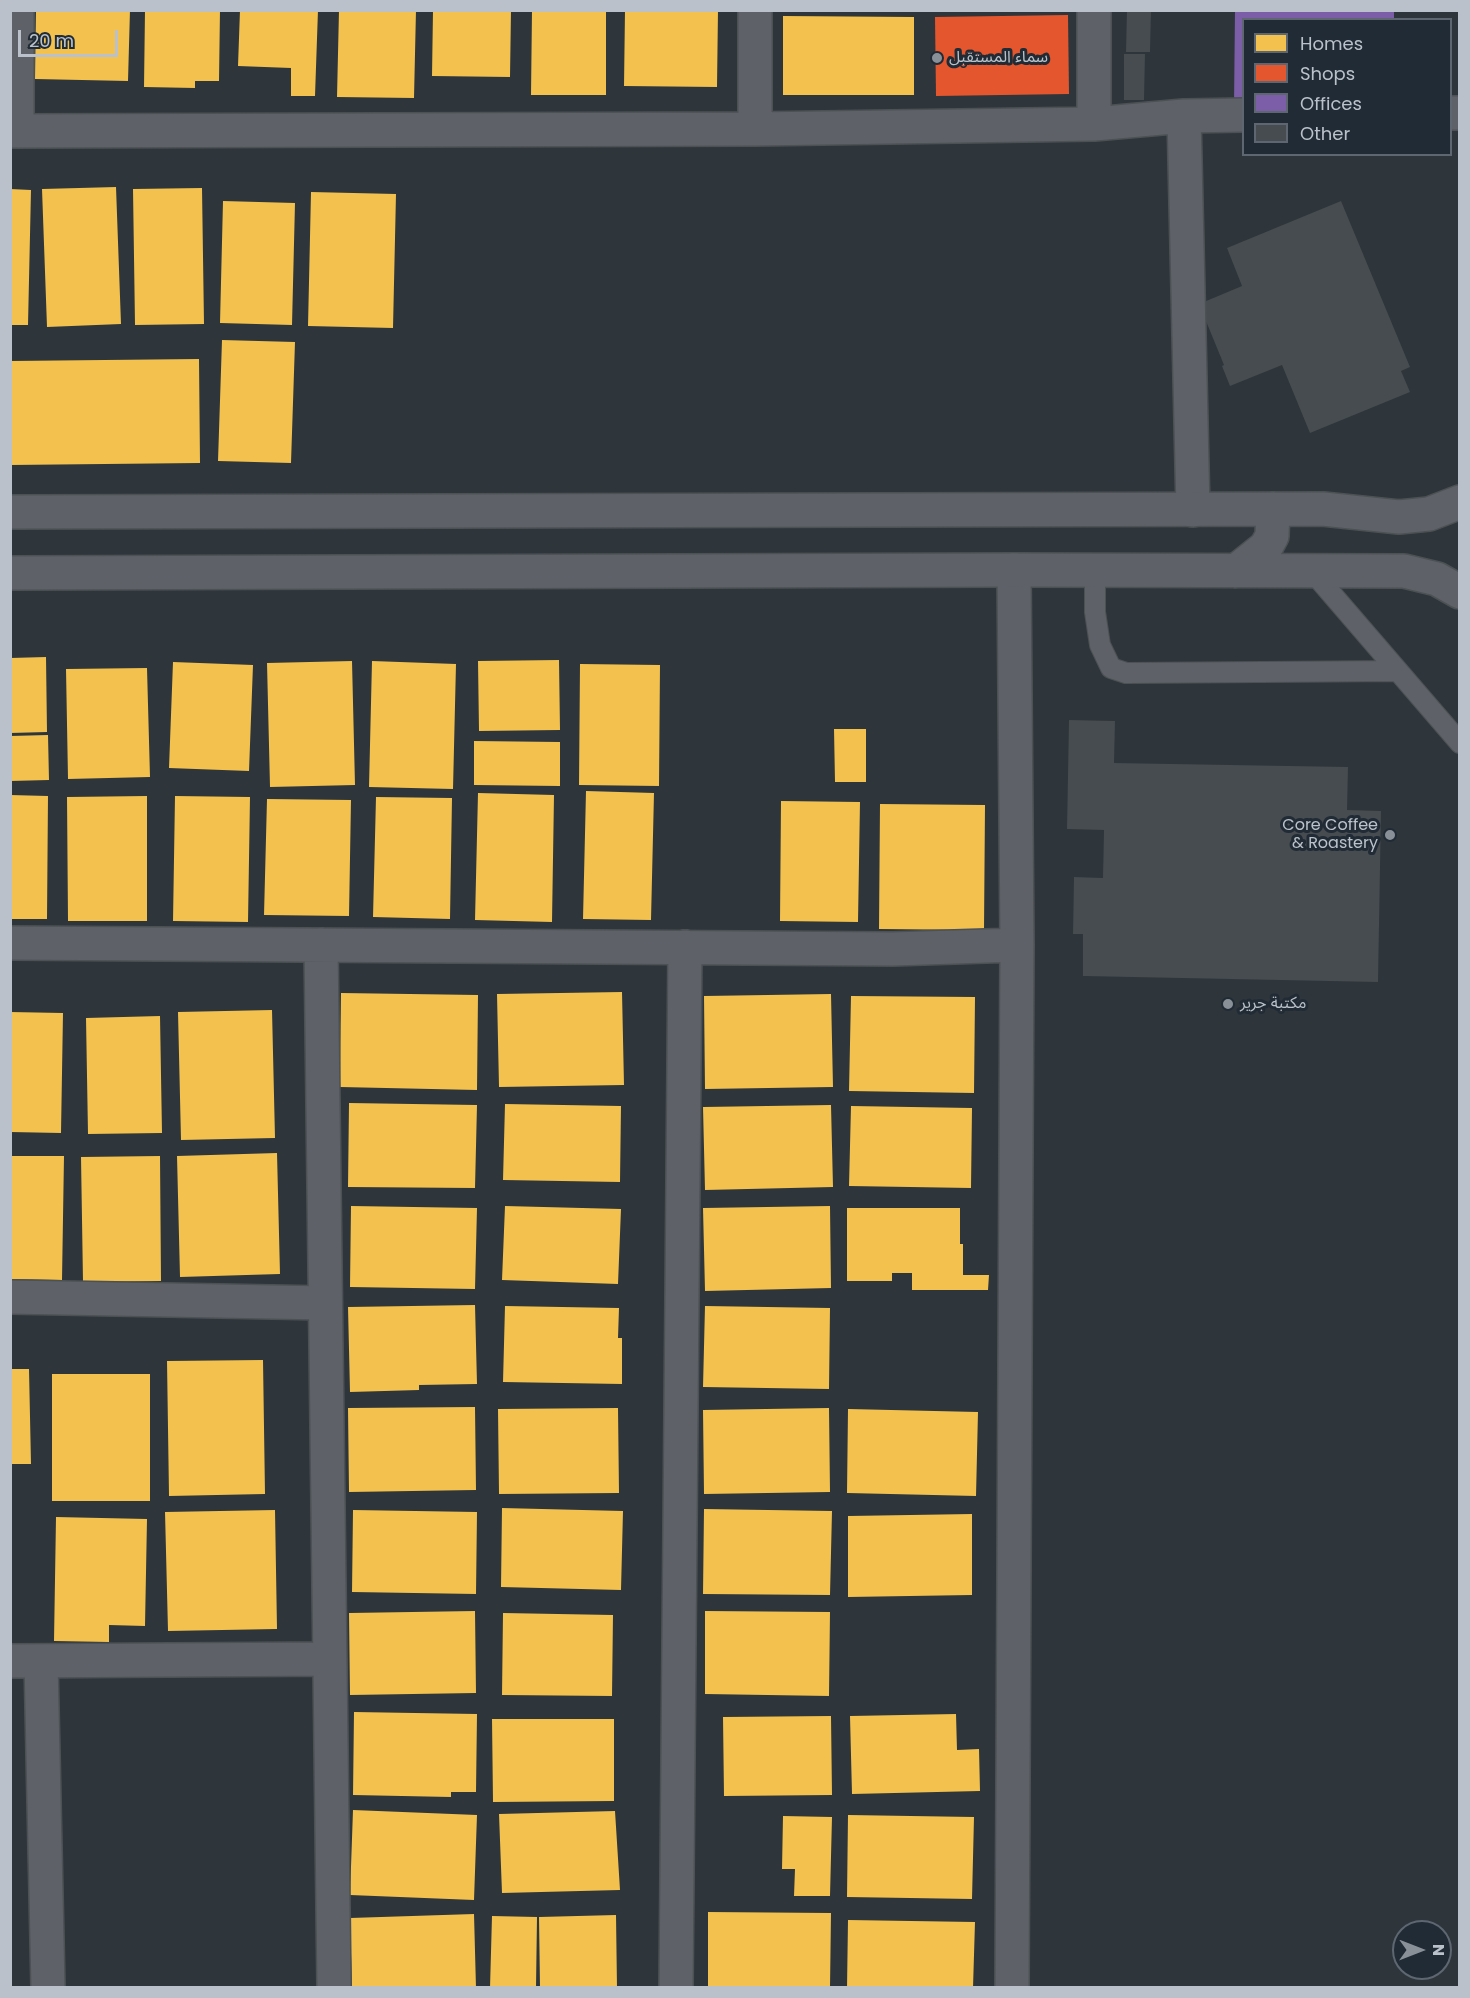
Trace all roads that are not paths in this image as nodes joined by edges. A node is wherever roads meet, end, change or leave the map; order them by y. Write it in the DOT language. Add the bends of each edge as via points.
graph roads {
  1 [pos="17,10"];
  2 [pos="755,10"];
  3 [pos="1094,10"];
  4 [pos="1242,115"];
  5 [pos="1184,116"];
  6 [pos="1094,124"];
  7 [pos="755,129"];
  8 [pos="14,131"];
  9 [pos="1460,502"];
  10 [pos="1193,510"];
  11 [pos="1273,510"];
  12 [pos="10,512"];
  13 [pos="1014,570"];
  14 [pos="1095,570"];
  15 [pos="1311,570"];
  16 [pos="1236,571"];
  17 [pos="10,573"];
  18 [pos="1460,591"];
  19 [pos="1397,670"];
  20 [pos="1460,743"];
  21 [pos="10,943"];
  22 [pos="321,945"];
  23 [pos="1017,945"];
  24 [pos="685,947"];
  25 [pos="10,1296"];
  26 [pos="325,1303"];
  27 [pos="330,1659"];
  28 [pos="26,1661"];
  29 [pos="48,1988"];
  30 [pos="334,1988"];
  31 [pos="676,1988"];
  32 [pos="1012,1988"];
  1 -- 8 [label="street"];
  2 -- 7 [label="street"];
  3 -- 6 [label="street"];
  4 -- 5 [label="street"];
  5 -- 6 [label="street"];
  5 -- 10 [label="street"];
  6 -- 7 [label="street"];
  7 -- 8 [label="street"];
  9 -- 11 [label="street" via="1429,514 1399,517"];
  10 -- 11 [label="street"];
  10 -- 12 [label="street"];
  11 -- 16 [label="street" via="1272,536 1266,547"];
  13 -- 14 [label="street"];
  13 -- 17 [label="street"];
  13 -- 23 [label="street"];
  14 -- 16 [label="street"];
  14 -- 19 [label="lane" via="1100,645 1111,668 1126,673"];
  15 -- 16 [label="street"];
  15 -- 18 [label="street" via="1404,571 1437,579"];
  15 -- 19 [label="lane"];
  19 -- 20 [label="lane"];
  21 -- 22 [label="street"];
  22 -- 24 [label="street"];
  22 -- 26 [label="street"];
  23 -- 24 [label="street" via="893,949"];
  23 -- 32 [label="street"];
  24 -- 31 [label="street"];
  25 -- 26 [label="street"];
  26 -- 27 [label="street"];
  27 -- 28 [label="street"];
  27 -- 30 [label="street"];
  28 -- 29 [label="street"];
}
